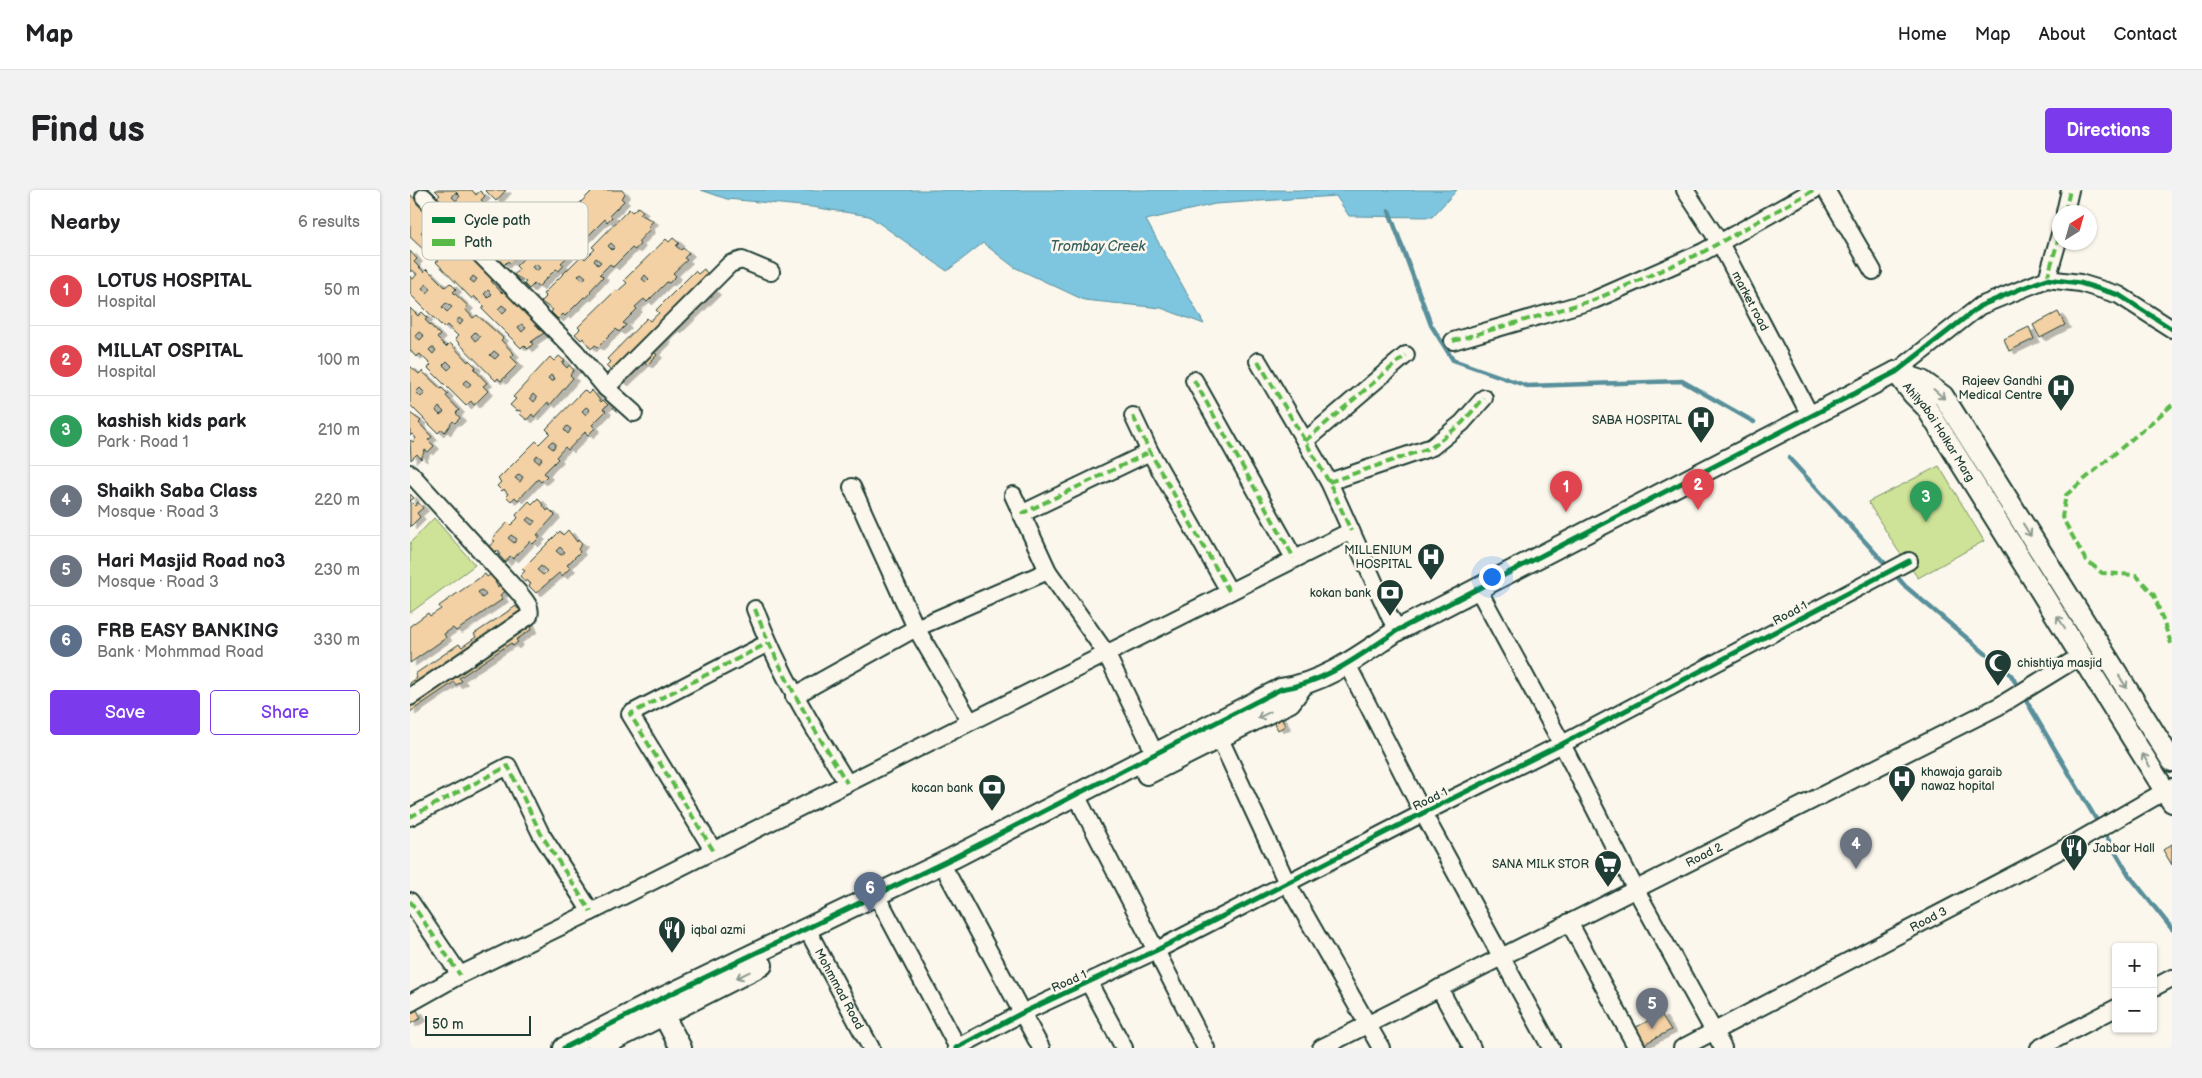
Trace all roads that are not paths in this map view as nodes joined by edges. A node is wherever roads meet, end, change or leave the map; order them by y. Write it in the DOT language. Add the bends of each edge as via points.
graph roads {
  1 [pos="1814,190"];
  2 [pos="1826,190"];
  3 [pos="2070,190"];
  4 [pos="1687,191"];
  5 [pos="424,197"];
  6 [pos="429,202"];
  7 [pos="2067,205"];
  8 [pos="1720,242"];
  9 [pos="2055,250"];
  10 [pos="485,260"];
  11 [pos="1873,271"];
  12 [pos="771,272"];
  13 [pos="2047,279"];
  14 [pos="2172,329"];
  15 [pos="1453,341"];
  16 [pos="1406,355"];
  17 [pos="1258,361"];
  18 [pos="1896,372"];
  19 [pos="1194,380"];
  20 [pos="606,388"];
  21 [pos="1484,398"];
  22 [pos="634,413"];
  23 [pos="1810,415"];
  24 [pos="1133,416"];
  25 [pos="1305,441"];
  26 [pos="1150,452"];
  27 [pos="410,473"];
  28 [pos="1330,482"];
  29 [pos="852,487"];
  30 [pos="1013,495"];
  31 [pos="1021,514"];
  32 [pos="1351,530"];
  33 [pos="1294,558"];
  34 [pos="1910,561"];
  35 [pos="1048,571"];
  36 [pos="1478,589"];
  37 [pos="1229,591"];
  38 [pos="755,609"];
  39 [pos="916,628"];
  40 [pos="1398,630"];
  41 [pos="768,643"];
  42 [pos="1106,653"];
  43 [pos="2082,655"];
  44 [pos="1347,664"];
  45 [pos="794,696"];
  46 [pos="410,697"];
  47 [pos="970,721"];
  48 [pos="1216,731"];
  49 [pos="1562,744"];
  50 [pos="1158,760"];
  51 [pos="2172,761"];
  52 [pos="847,783"];
  53 [pos="2170,793"];
  54 [pos="1079,800"];
  55 [pos="1423,813"];
  56 [pos="410,817"];
  57 [pos="713,850"];
  58 [pos="948,876"];
  59 [pos="1287,882"];
  60 [pos="1635,888"];
  61 [pos="410,901"];
  62 [pos="883,907"];
  63 [pos="591,912"];
  64 [pos="1569,922"];
  65 [pos="810,934"];
  66 [pos="1157,950"];
  67 [pos="1500,957"];
  68 [pos="460,975"];
  69 [pos="2172,978"];
  70 [pos="1089,983"];
  71 [pos="2157,986"];
  72 [pos="1439,988"];
  73 [pos="410,1003"];
  74 [pos="659,1008"];
  75 [pos="2112,1010"];
  76 [pos="1022,1013"];
  77 [pos="1368,1024"];
  78 [pos="1714,1032"];
  79 [pos="564,1048"];
  80 [pos="598,1048"];
  81 [pos="681,1048"];
  82 [pos="871,1048"];
  83 [pos="957,1048"];
  84 [pos="1041,1048"];
  85 [pos="1124,1048"];
  86 [pos="1206,1048"];
  87 [pos="1321,1048"];
  88 [pos="1381,1048"];
  89 [pos="1472,1048"];
  90 [pos="1551,1048"];
  91 [pos="1637,1048"];
  92 [pos="1682,1048"];
  93 [pos="1723,1048"];
  94 [pos="2039,1048"];
  1 -- 8 [label="street"];
  2 -- 11 [label="street"];
  3 -- 7 [label="street"];
  4 -- 8 [label="street, market road"];
  5 -- 6 [label="street"];
  8 -- 15 [label="street" via="1594,300"];
  8 -- 23 [label="street, market road"];
  9 -- 13 [label="street"];
  10 -- 20 [label="street"];
  12 -- 20 [label="street" via="742,260 730,264"];
  13 -- 14 [label="street" via="2080,283 2119,295"];
  13 -- 18 [label="street" via="1980,306"];
  16 -- 25 [label="street"];
  17 -- 25 [label="street"];
  18 -- 23 [label="street"];
  43 -- 18 [label="street, Ahilyabai Holkar Marg, one-way" via="1926,407"];
  18 -- 51 [label="street, Ahilyabai Holkar Marg, one-way" via="1922,381 1943,396"];
  19 -- 33 [label="street"];
  20 -- 22 [label="street"];
  21 -- 28 [label="street" via="1440,442"];
  23 -- 36 [label="street"];
  24 -- 26 [label="street"];
  25 -- 28 [label="street"];
  26 -- 31 [label="street"];
  26 -- 37 [label="street"];
  27 -- 46 [label="street" via="520,594 530,612 529,616"];
  28 -- 32 [label="street"];
  29 -- 39 [label="street"];
  30 -- 31 [label="street"];
  31 -- 35 [label="street"];
  32 -- 33 [label="street"];
  32 -- 40 [label="street"];
  33 -- 37 [label="street"];
  34 -- 49 [label="street, Road 1"];
  35 -- 39 [label="street"];
  35 -- 42 [label="street"];
  36 -- 40 [label="street"];
  36 -- 49 [label="street"];
  37 -- 42 [label="street"];
  38 -- 41 [label="street"];
  39 -- 45 [label="street"];
  39 -- 47 [label="street"];
  40 -- 44 [label="street"];
  41 -- 45 [label="street"];
  41 -- 57 [label="street" via="630,714"];
  42 -- 47 [label="street"];
  42 -- 50 [label="street"];
  53 -- 43 [label="street, Ahilyabai Holkar Marg, one-way"];
  43 -- 60 [label="street, Road 2" via="1999,706"];
  44 -- 48 [label="street" via="1302,686 1290,702"];
  44 -- 55 [label="street"];
  45 -- 52 [label="street"];
  47 -- 52 [label="street"];
  48 -- 50 [label="street"];
  48 -- 59 [label="street"];
  49 -- 55 [label="street, Road 1"];
  49 -- 60 [label="street"];
  50 -- 54 [label="street"];
  52 -- 57 [label="street"];
  53 -- 78 [label="street, Road 3"];
  54 -- 58 [label="street"];
  54 -- 65 [label="street" via="953,858"];
  54 -- 66 [label="street"];
  55 -- 59 [label="street, Road 1"];
  55 -- 67 [label="street"];
  56 -- 63 [label="street" via="508,766 541,834"];
  57 -- 63 [label="street"];
  58 -- 62 [label="street"];
  58 -- 76 [label="street"];
  59 -- 66 [label="street, Road 1"];
  59 -- 77 [label="street"];
  60 -- 64 [label="street, Road 2"];
  60 -- 78 [label="street"];
  61 -- 68 [label="street"];
  62 -- 65 [label="street"];
  62 -- 83 [label="street"];
  63 -- 68 [label="street"];
  64 -- 67 [label="street, Road 2"];
  64 -- 91 [label="street"];
  65 -- 74 [label="street"];
  65 -- 82 [label="street, Mohmmad Road"];
  66 -- 70 [label="street, Road 1"];
  66 -- 86 [label="street"];
  67 -- 72 [label="street, Road 2"];
  67 -- 90 [label="street"];
  68 -- 73 [label="street"];
  69 -- 71 [label="street"];
  70 -- 76 [label="street, Road 1"];
  70 -- 85 [label="street"];
  72 -- 77 [label="street, Road 2"];
  72 -- 89 [label="street"];
  74 -- 79 [label="street"];
  74 -- 80 [label="street"];
  74 -- 81 [label="street"];
  75 -- 94 [label="street"];
  76 -- 83 [label="street, Road 1"];
  76 -- 84 [label="street"];
  77 -- 87 [label="street, Road 2"];
  77 -- 88 [label="street"];
  78 -- 92 [label="street, Road 3"];
  78 -- 93 [label="street"];
}
